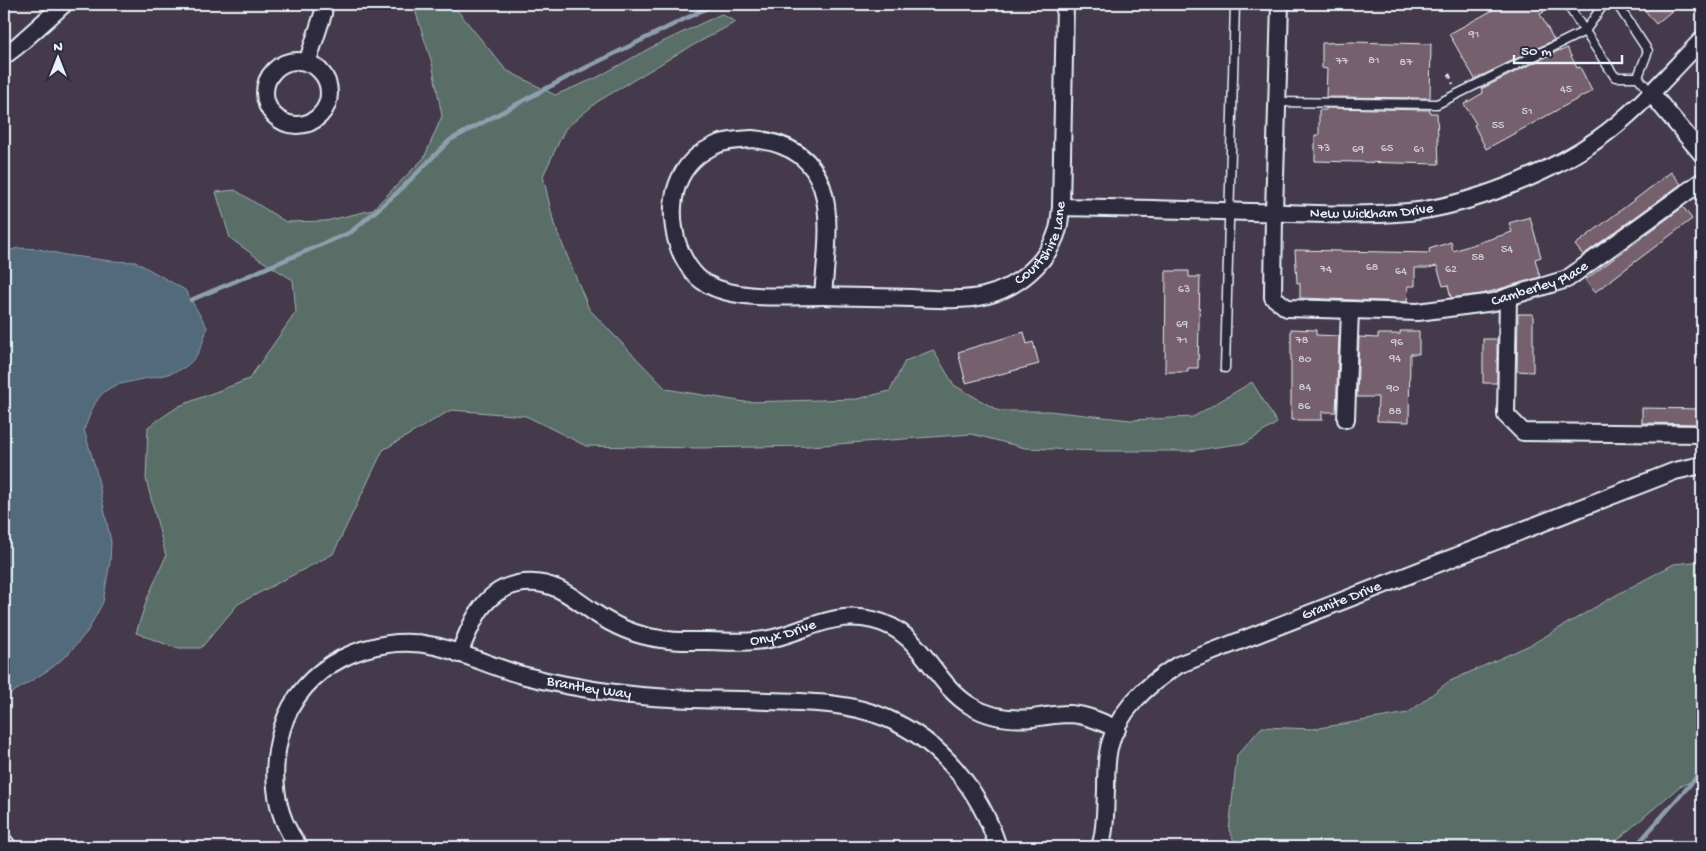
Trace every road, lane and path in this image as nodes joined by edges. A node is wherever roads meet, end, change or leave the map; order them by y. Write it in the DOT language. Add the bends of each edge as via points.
graph roads {
  1 [pos="64,4"];
  2 [pos="324,4"];
  3 [pos="1065,4"];
  4 [pos="1235,4"];
  5 [pos="1280,4"];
  6 [pos="1568,4"];
  7 [pos="1604,4"];
  8 [pos="1617,4"];
  9 [pos="1585,31"];
  10 [pos="1702,40"];
  11 [pos="4,56"];
  12 [pos="307,63"];
  13 [pos="1638,77"];
  14 [pos="1651,93"];
  15 [pos="1277,102"];
  16 [pos="1702,154"];
  17 [pos="1702,181"];
  18 [pos="1060,206"];
  19 [pos="1230,211"];
  20 [pos="1274,212"];
  21 [pos="823,296"];
  22 [pos="1508,297"];
  23 [pos="1350,310"];
  24 [pos="1225,368"];
  25 [pos="1346,419"];
  26 [pos="1702,434"];
  27 [pos="1702,465"];
  28 [pos="459,654"];
  29 [pos="1117,729"];
  30 [pos="4,842"];
  31 [pos="8,847"];
  32 [pos="299,847"];
  33 [pos="998,847"];
  34 [pos="1100,847"];
  1 -- 11 [label="street"];
  2 -- 12 [label="street"];
  3 -- 18 [label="street, Courtshire Lane"];
  4 -- 19 [label="lane"];
  5 -- 15 [label="street, Camberley Place"];
  6 -- 9 [label="lane"];
  7 -- 9 [label="lane"];
  8 -- 13 [label="lane" via="1648,51"];
  9 -- 13 [label="lane" via="1615,77"];
  9 -- 15 [label="lane" via="1437,104"];
  10 -- 14 [label="street, New Wickham Drive"];
  13 -- 14 [label="lane"];
  14 -- 16 [label="street"];
  14 -- 20 [label="street, New Wickham Drive" via="1630,115 1597,140 1566,159 1501,189 1411,212"];
  15 -- 20 [label="street, Camberley Place"];
  17 -- 22 [label="street, Camberley Place" via="1567,279"];
  18 -- 19 [label="street, New Wickham Drive"];
  18 -- 21 [label="street, Courtshire Lane" via="1058,228 1051,247 1024,277 1004,290 952,299"];
  19 -- 20 [label="street, New Wickham Drive"];
  19 -- 24 [label="lane"];
  20 -- 23 [label="street, Camberley Place" via="1273,297 1287,308"];
  21 -- 21 [label="street, Courtshire Lane" via="724,292 705,283 690,269 673,228 672,209 676,187 686,167 718,144 752,139 786,146 812,166 827,203"];
  22 -- 23 [label="street, Camberley Place" via="1494,302 1418,312"];
  22 -- 26 [label="street" via="1506,415 1523,432"];
  23 -- 25 [label="street"];
  27 -- 29 [label="street, Granite Drive" via="1675,471 1178,665 1145,689"];
  28 -- 29 [label="street, Onyx Drive" via="474,617 485,602 502,590 524,583 560,589 626,630 661,639 757,641 824,621 860,618 886,624 909,639 957,696 984,712 1015,719 1072,714 1086,716"];
  28 -- 32 [label="street, Brantley Way" via="407,643 357,651 334,662 297,698 285,719 275,764 281,813 290,836"];
  28 -- 33 [label="street, Brantley Way" via="520,674 616,694 821,703 854,708 886,718 916,733 960,774 978,798"];
  29 -- 34 [label="street, Granite Drive" via="1108,756"];
  30 -- 31 [label="street"];
}
